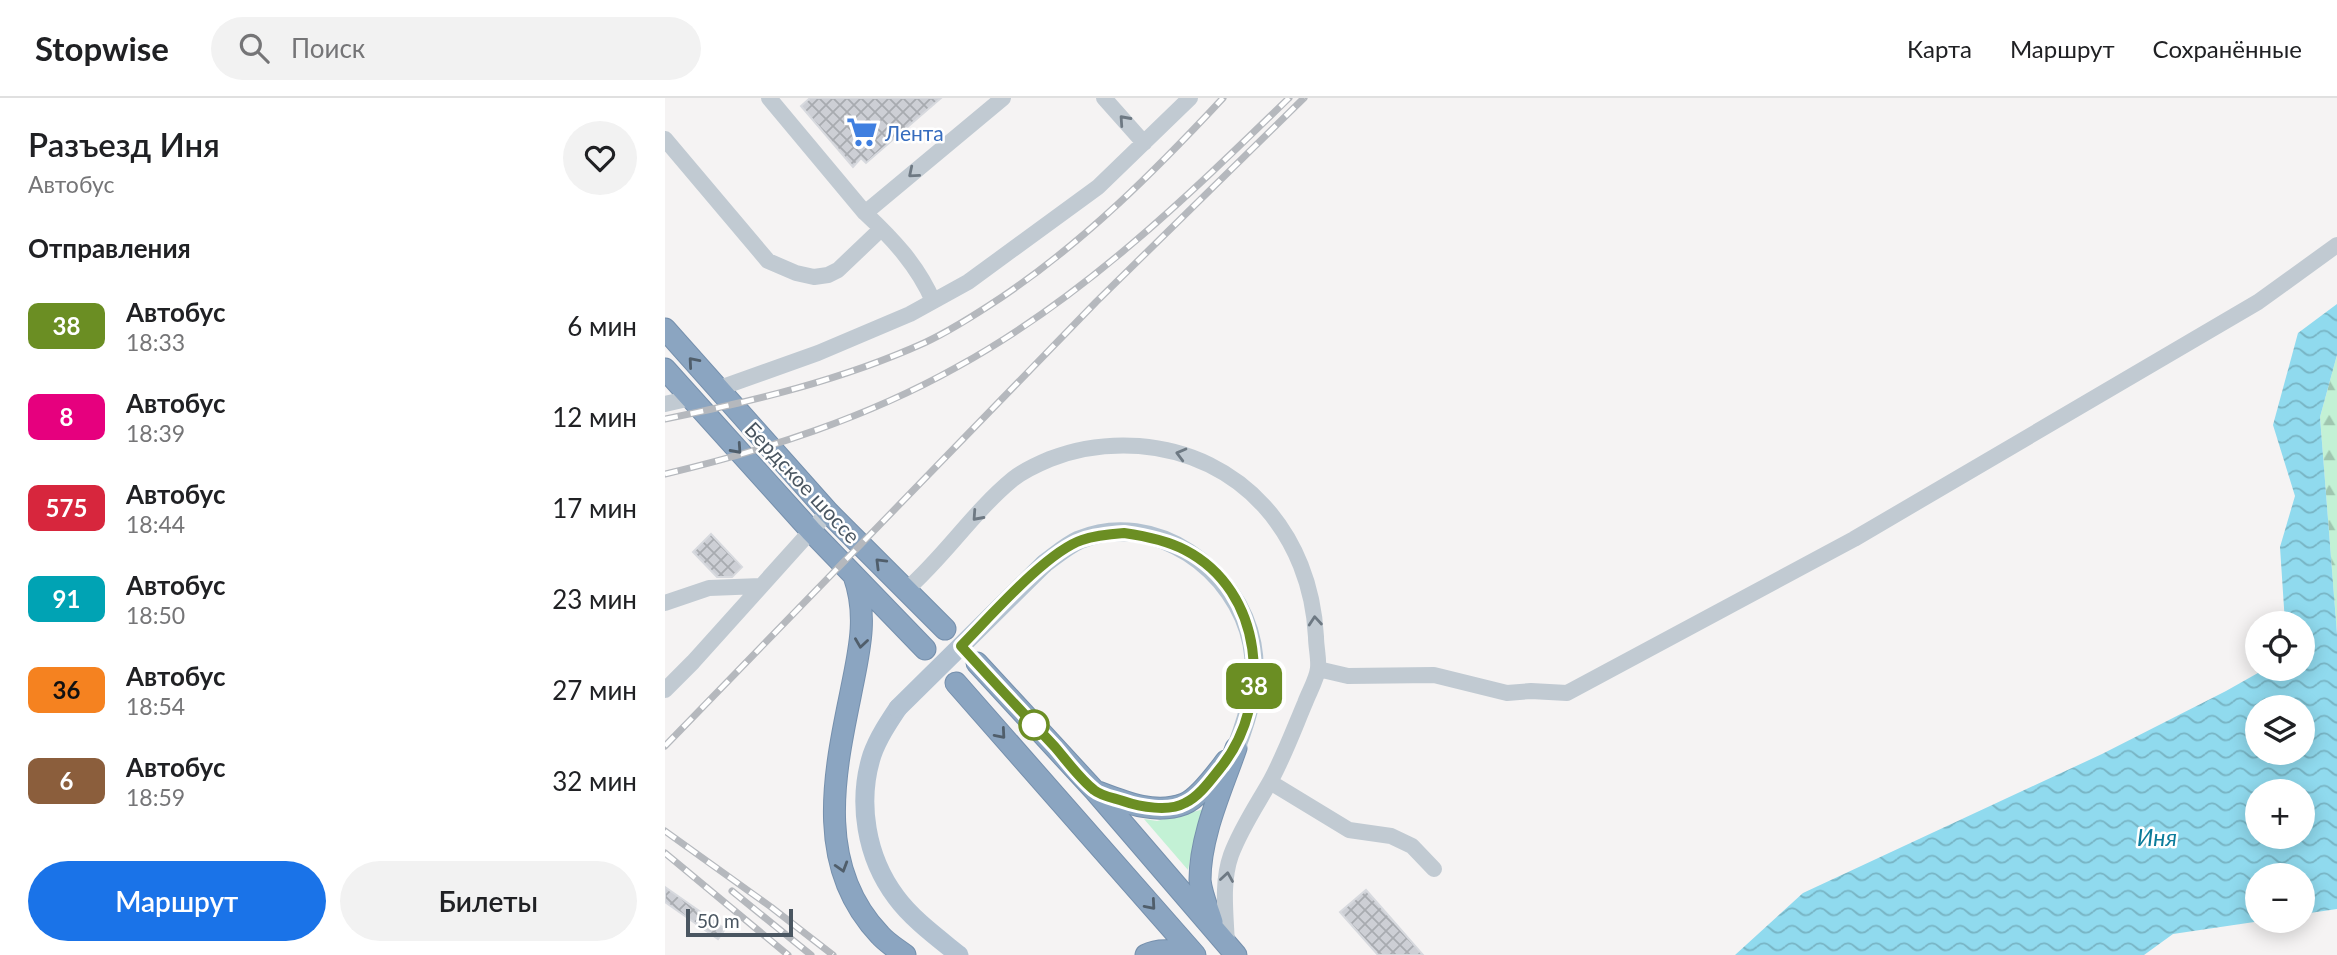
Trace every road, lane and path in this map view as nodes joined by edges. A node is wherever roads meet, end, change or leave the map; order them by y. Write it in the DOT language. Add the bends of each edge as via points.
graph roads {
  1 [pos="769,98"];
  2 [pos="1003,98"];
  3 [pos="1104,98"];
  4 [pos="1190,98"];
  5 [pos="665,139"];
  6 [pos="1144,143"];
  7 [pos="865,213"];
  8 [pos="881,229"];
  9 [pos="2337,245"];
  10 [pos="933,301"];
  11 [pos="665,329"];
  12 [pos="665,369"];
  13 [pos="717,389"];
  14 [pos="691,398"];
  15 [pos="665,404"];
  16 [pos="828,512"];
  17 [pos="811,531"];
  18 [pos="854,576"];
  19 [pos="761,586"];
  20 [pos="906,590"];
  21 [pos="665,603"];
  22 [pos="945,629"];
  23 [pos="925,649"];
  24 [pos="977,663"];
  25 [pos="1318,669"];
  26 [pos="956,683"];
  27 [pos="665,690"];
  28 [pos="1236,748"];
  29 [pos="1270,782"];
  30 [pos="1095,791"];
  31 [pos="1434,869"];
  32 [pos="1226,944"];
  33 [pos="905,955"];
  34 [pos="959,955"];
  35 [pos="1146,955"];
  36 [pos="1195,955"];
  1 -- 7 [label="street"];
  2 -- 7 [label="street, one-way"];
  6 -- 3 [label="street, one-way"];
  4 -- 6 [label="street"];
  5 -- 8 [label="street" via="768,261 796,273 814,277 838,270"];
  6 -- 10 [label="street" via="1056,219 995,264"];
  7 -- 8 [label="street"];
  8 -- 10 [label="street" via="904,252"];
  9 -- 25 [label="street" via="2258,302 1854,539 1567,693 1507,693 1434,676 1348,676"];
  10 -- 13 [label="street" via="818,353"];
  13 -- 11 [label="highway, Бердское шоссе, one-way"];
  12 -- 14 [label="highway, Бердское шоссе"];
  13 -- 16 [label="highway, Бердское шоссе"];
  14 -- 15 [label="street"];
  14 -- 17 [label="highway, Бердское шоссе, one-way"];
  16 -- 17 [label="street"];
  20 -- 16 [label="highway, Бердское шоссе, one-way"];
  17 -- 18 [label="highway, Бердское шоссе"];
  17 -- 19 [label="street"];
  18 -- 23 [label="highway, Бердское шоссе"];
  18 -- 33 [label="highway, one-way" via="862,637 836,784 836,848 847,886 866,918"];
  19 -- 21 [label="street" via="709,588"];
  19 -- 27 [label="street"];
  20 -- 22 [label="highway, Бердское шоссе"];
  25 -- 20 [label="street, one-way" via="1315,613 1307,579 1286,533 1228,474 1207,462 1155,447 1091,448 1052,459 1014,478"];
  24 -- 30 [label="highway"];
  25 -- 29 [label="street"];
  26 -- 36 [label="highway, one-way"];
  28 -- 30 [label="highway" via="1185,804 1136,806"];
  28 -- 32 [label="highway" via="1206,837 1200,883"];
  28 -- 34 [label="main road, bridge" via="1247,719 1255,664 1239,606 1217,574 1185,550 1146,536 1102,534 1062,550 898,708 883,730 866,780 864,806 880,873 897,899"];
  29 -- 31 [label="street" via="1349,830 1391,836 1412,846"];
  32 -- 29 [label="street, one-way" via="1230,857 1252,808"];
  30 -- 32 [label="highway"];
  35 -- 36 [label="highway" via="1171,951"];
}
